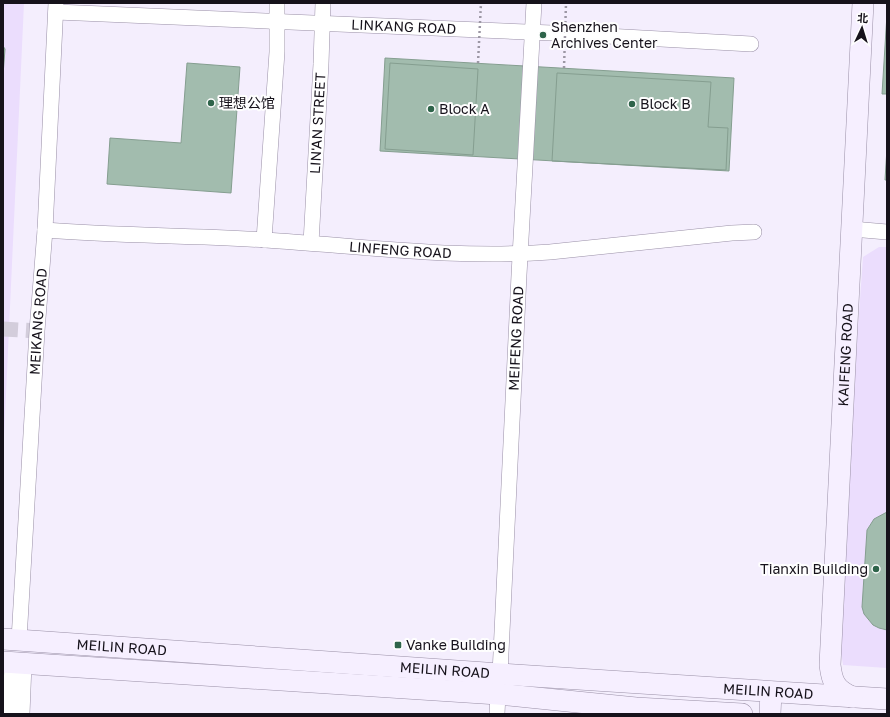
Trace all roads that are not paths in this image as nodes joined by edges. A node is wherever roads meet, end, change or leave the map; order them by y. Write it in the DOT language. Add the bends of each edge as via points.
graph roads {
  1 [pos="277,3"];
  2 [pos="323,3"];
  3 [pos="534,3"];
  4 [pos="863,3"];
  5 [pos="56,8"];
  6 [pos="278,22"];
  7 [pos="322,24"];
  8 [pos="532,33"];
  9 [pos="751,44"];
  10 [pos="852,229"];
  11 [pos="45,230"];
  12 [pos="754,232"];
  13 [pos="887,232"];
  14 [pos="264,240"];
  15 [pos="311,243"];
  16 [pos="520,254"];
  17 [pos="11,640"];
  18 [pos="13,663"];
  19 [pos="762,691"];
  20 [pos="499,694"];
  21 [pos="852,697"];
  22 [pos="887,699"];
  23 [pos="636,708"];
  24 [pos="10,714"];
  25 [pos="22,714"];
  26 [pos="664,714"];
  27 [pos="742,714"];
  28 [pos="752,714"];
  29 [pos="770,714"];
  1 -- 6 [label="street"];
  2 -- 7 [label="street, LIN'AN STREET"];
  3 -- 8 [label="street, MEIFENG ROAD"];
  4 -- 10 [label="main road, KAIFENG ROAD"];
  5 -- 6 [label="street, LINKANG ROAD"];
  5 -- 11 [label="street, MEIKANG ROAD"];
  6 -- 7 [label="street, LINKANG ROAD"];
  6 -- 14 [label="street"];
  7 -- 8 [label="street, LINKANG ROAD"];
  7 -- 15 [label="street, LIN'AN STREET"];
  8 -- 9 [label="street, LINKANG ROAD"];
  8 -- 16 [label="street, MEIFENG ROAD"];
  10 -- 13 [label="street"];
  10 -- 21 [label="main road, KAIFENG ROAD" via="830,665 836,686"];
  11 -- 14 [label="street, LINFENG ROAD"];
  11 -- 17 [label="street, MEIKANG ROAD"];
  12 -- 16 [label="street, LINFENG ROAD"];
  14 -- 15 [label="street, LINFENG ROAD"];
  15 -- 16 [label="street, LINFENG ROAD" via="472,255"];
  16 -- 20 [label="street, MEIFENG ROAD"];
  17 -- 20 [label="main road, MEILIN ROAD"];
  18 -- 20 [label="main road, MEILIN ROAD"];
  18 -- 24 [label="street"];
  18 -- 25 [label="street"];
  19 -- 20 [label="main road, MEILIN ROAD"];
  19 -- 21 [label="main road, MEILIN ROAD"];
  19 -- 28 [label="main road"];
  19 -- 29 [label="main road"];
  20 -- 23 [label="main road, MEILIN ROAD"];
  21 -- 22 [label="main road, MEILIN ROAD"];
  23 -- 26 [label="main road"];
  23 -- 27 [label="main road, MEILIN ROAD"];
}
